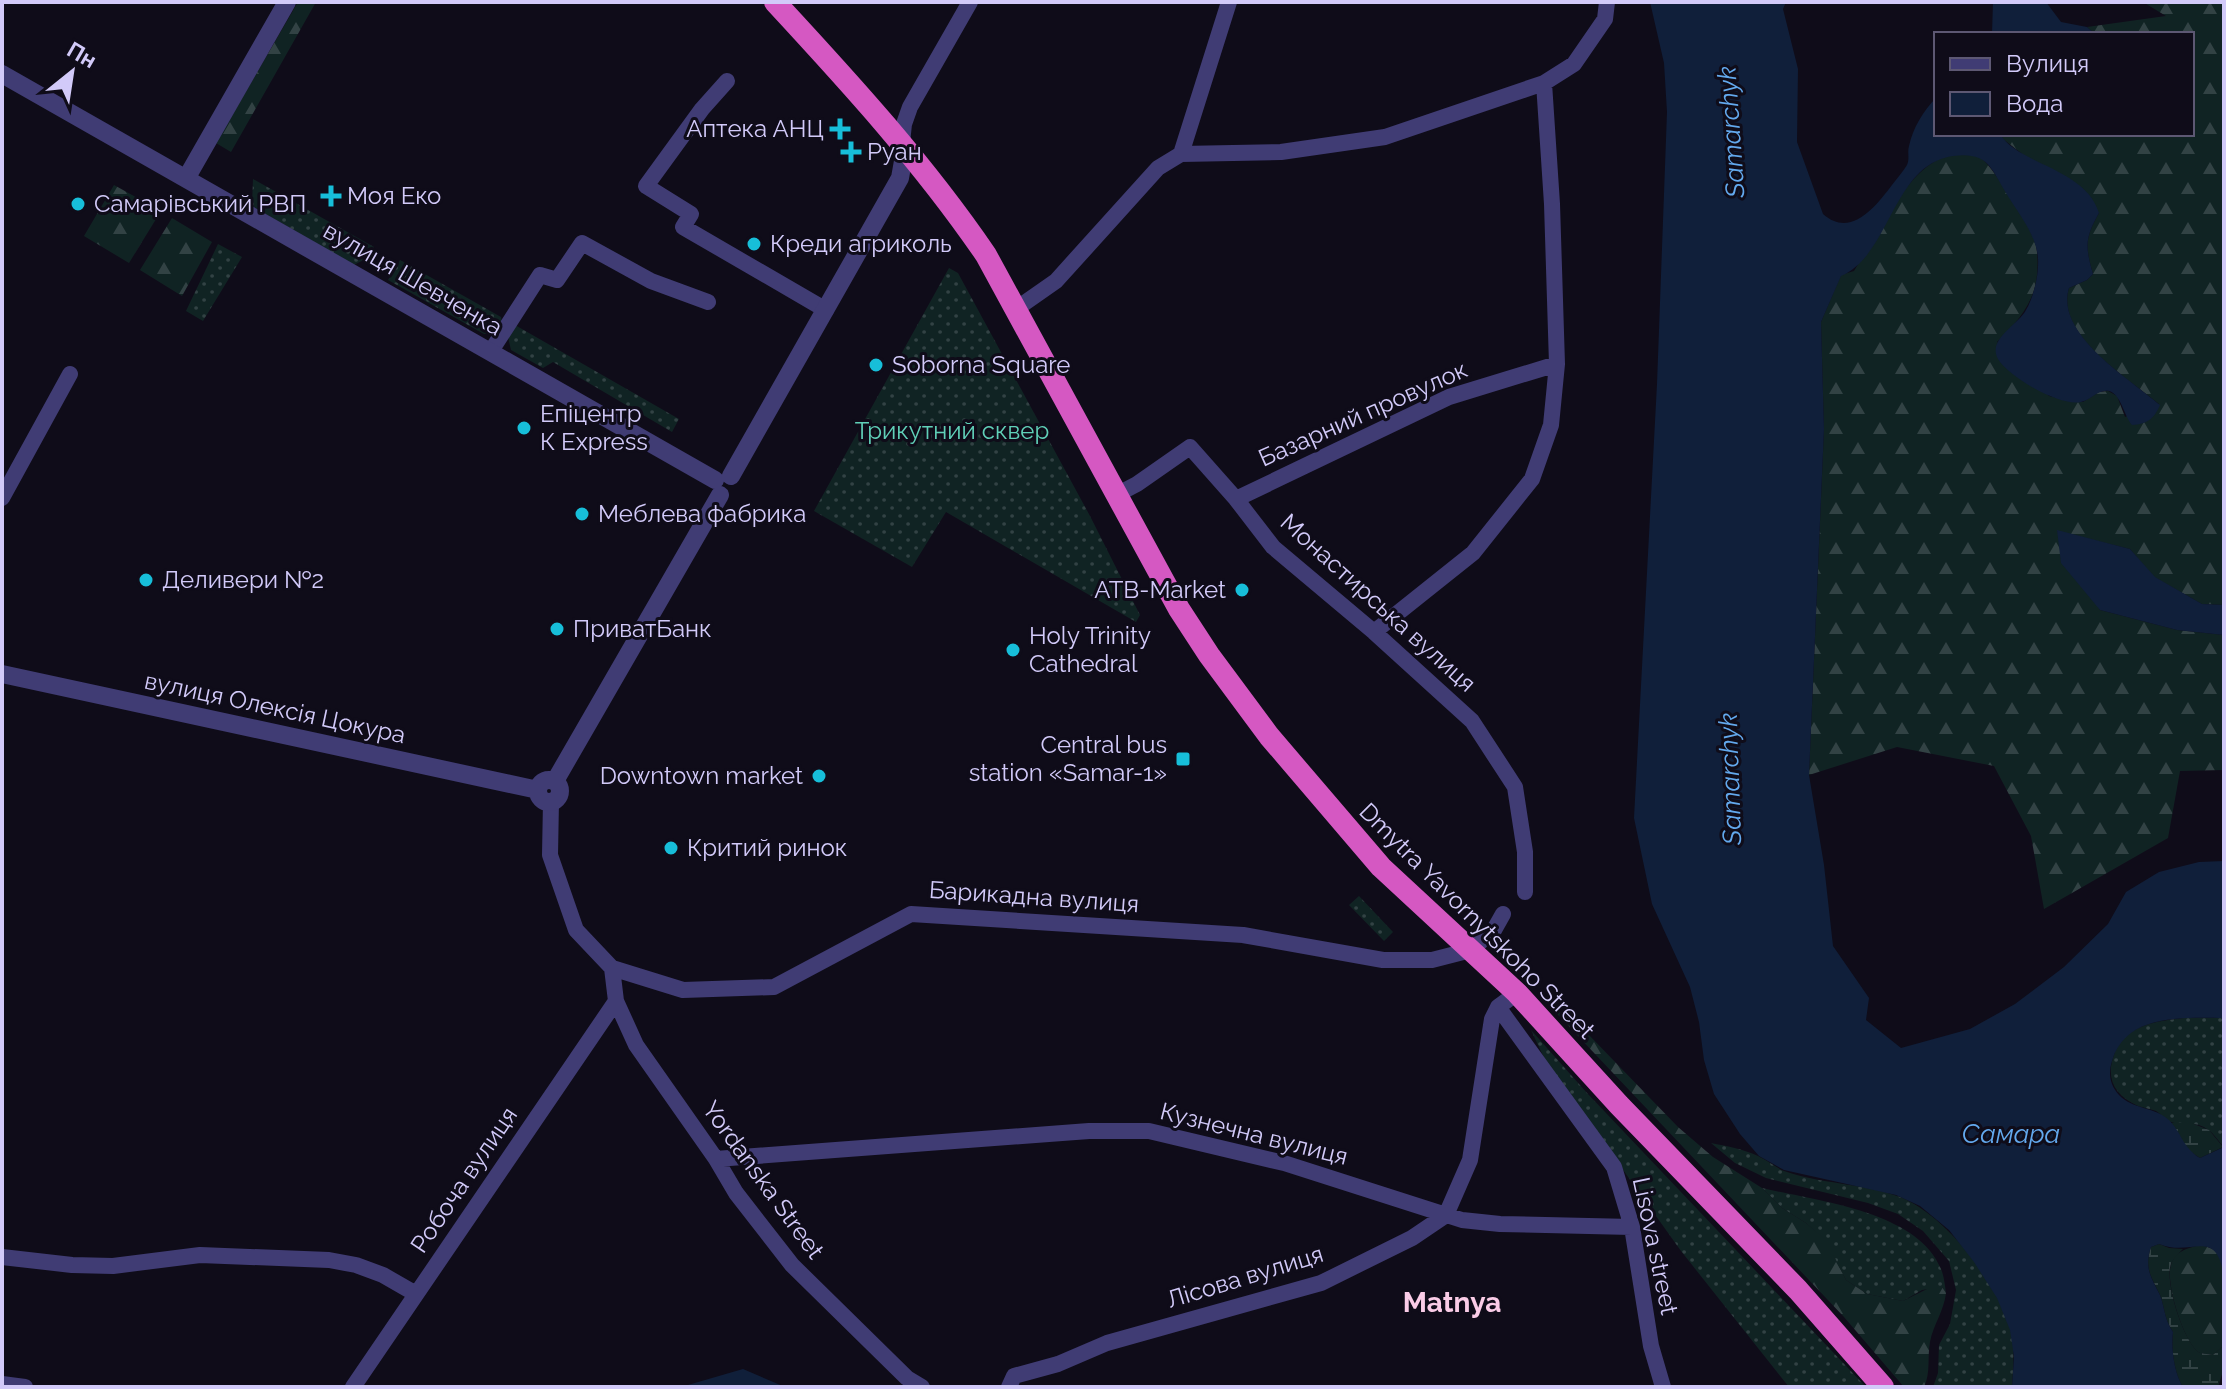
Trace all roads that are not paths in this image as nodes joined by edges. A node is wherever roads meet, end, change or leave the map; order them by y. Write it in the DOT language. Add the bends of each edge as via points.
graph roads {
  1 [pos="287,2"];
  2 [pos="775,2"];
  3 [pos="970,2"];
  4 [pos="1229,2"];
  5 [pos="1607,2"];
  6 [pos="2,74"];
  7 [pos="727,81"];
  8 [pos="1544,83"];
  9 [pos="902,143"];
  10 [pos="1181,154"];
  11 [pos="187,177"];
  12 [pos="708,302"];
  13 [pos="1016,309"];
  14 [pos="826,310"];
  15 [pos="491,351"];
  16 [pos="1557,364"];
  17 [pos="70,374"];
  18 [pos="722,484"];
  19 [pos="1116,495"];
  20 [pos="2,498"];
  21 [pos="1236,499"];
  22 [pos="1374,632"];
  23 [pos="2,674"];
  24 [pos="548,791"];
  25 [pos="1525,892"];
  26 [pos="1503,914"];
  27 [pos="1471,950"];
  28 [pos="612,968"];
  29 [pos="1517,993"];
  30 [pos="616,1001"];
  31 [pos="1498,1007"];
  32 [pos="716,1159"];
  33 [pos="1446,1215"];
  34 [pos="1632,1227"];
  35 [pos="2,1257"];
  36 [pos="416,1294"];
  37 [pos="2,1384"];
  38 [pos="25,1387"];
  39 [pos="353,1387"];
  40 [pos="922,1387"];
  41 [pos="1009,1387"];
  42 [pos="1663,1387"];
  43 [pos="1883,1387"];
  1 -- 11 [label="street"];
  2 -- 9 [label="highway, Dmytra Yavornytskoho Street"];
  3 -- 9 [label="street" via="910,107"];
  4 -- 10 [label="street"];
  5 -- 8 [label="street" via="1605,19 1574,64"];
  6 -- 11 [label="street, вулиця Шевченка"];
  7 -- 14 [label="street" via="646,186 691,214 683,227"];
  8 -- 10 [label="street" via="1385,137 1281,152"];
  8 -- 16 [label="street"];
  9 -- 13 [label="highway, Dmytra Yavornytskoho Street" via="956,210"];
  9 -- 14 [label="street" via="900,178"];
  10 -- 13 [label="street" via="1158,168 1056,281"];
  11 -- 15 [label="street, вулиця Шевченка"];
  12 -- 15 [label="street" via="651,281 582,243 557,280 540,275"];
  13 -- 19 [label="highway, Dmytra Yavornytskoho Street"];
  14 -- 18 [label="street"];
  15 -- 18 [label="street, вулиця Шевченка"];
  16 -- 21 [label="street, Базарний провулок" via="1449,397"];
  16 -- 22 [label="street" via="1551,425 1532,479 1473,553"];
  17 -- 20 [label="street"];
  18 -- 24 [label="street"];
  19 -- 21 [label="street, Монастирська вулиця" via="1190,447"];
  19 -- 27 [label="highway, Dmytra Yavornytskoho Street" via="1179,609 1269,736 1381,867"];
  21 -- 22 [label="street, Монастирська вулиця" via="1273,547"];
  22 -- 25 [label="street, Монастирська вулиця" via="1472,721 1515,787"];
  23 -- 24 [label="street, вулиця Олексія Цокура"];
  24 -- 28 [label="street" via="550,855 576,930"];
  26 -- 27 [label="street"];
  27 -- 28 [label="street, Барикадна вулиця" via="1432,960 1383,960 1243,935 911,914 774,987 683,990"];
  27 -- 29 [label="highway, Dmytra Yavornytskoho Street"];
  28 -- 30 [label="street, Yordanska Street"];
  29 -- 31 [label="street"];
  29 -- 43 [label="highway, Dmytra Yavornytskoho Street"];
  30 -- 32 [label="street, Yordanska Street" via="636,1045"];
  30 -- 36 [label="street, Робоча вулиця"];
  31 -- 33 [label="street" via="1470,1160"];
  31 -- 34 [label="street, Lisova street" via="1614,1167"];
  32 -- 33 [label="street, Кузнечна вулиця" via="1149,1131 1284,1163"];
  32 -- 40 [label="street, Yordanska Street" via="792,1265"];
  33 -- 34 [label="street, Кузнечна вулиця" via="1500,1224"];
  33 -- 41 [label="street, Лісова вулиця" via="1321,1283 1107,1343 1014,1376"];
  34 -- 42 [label="street, Lisova street"];
  35 -- 36 [label="street" via="113,1266 200,1255 329,1260 383,1275"];
  36 -- 39 [label="street, Робоча вулиця"];
  37 -- 38 [label="street"];
}
